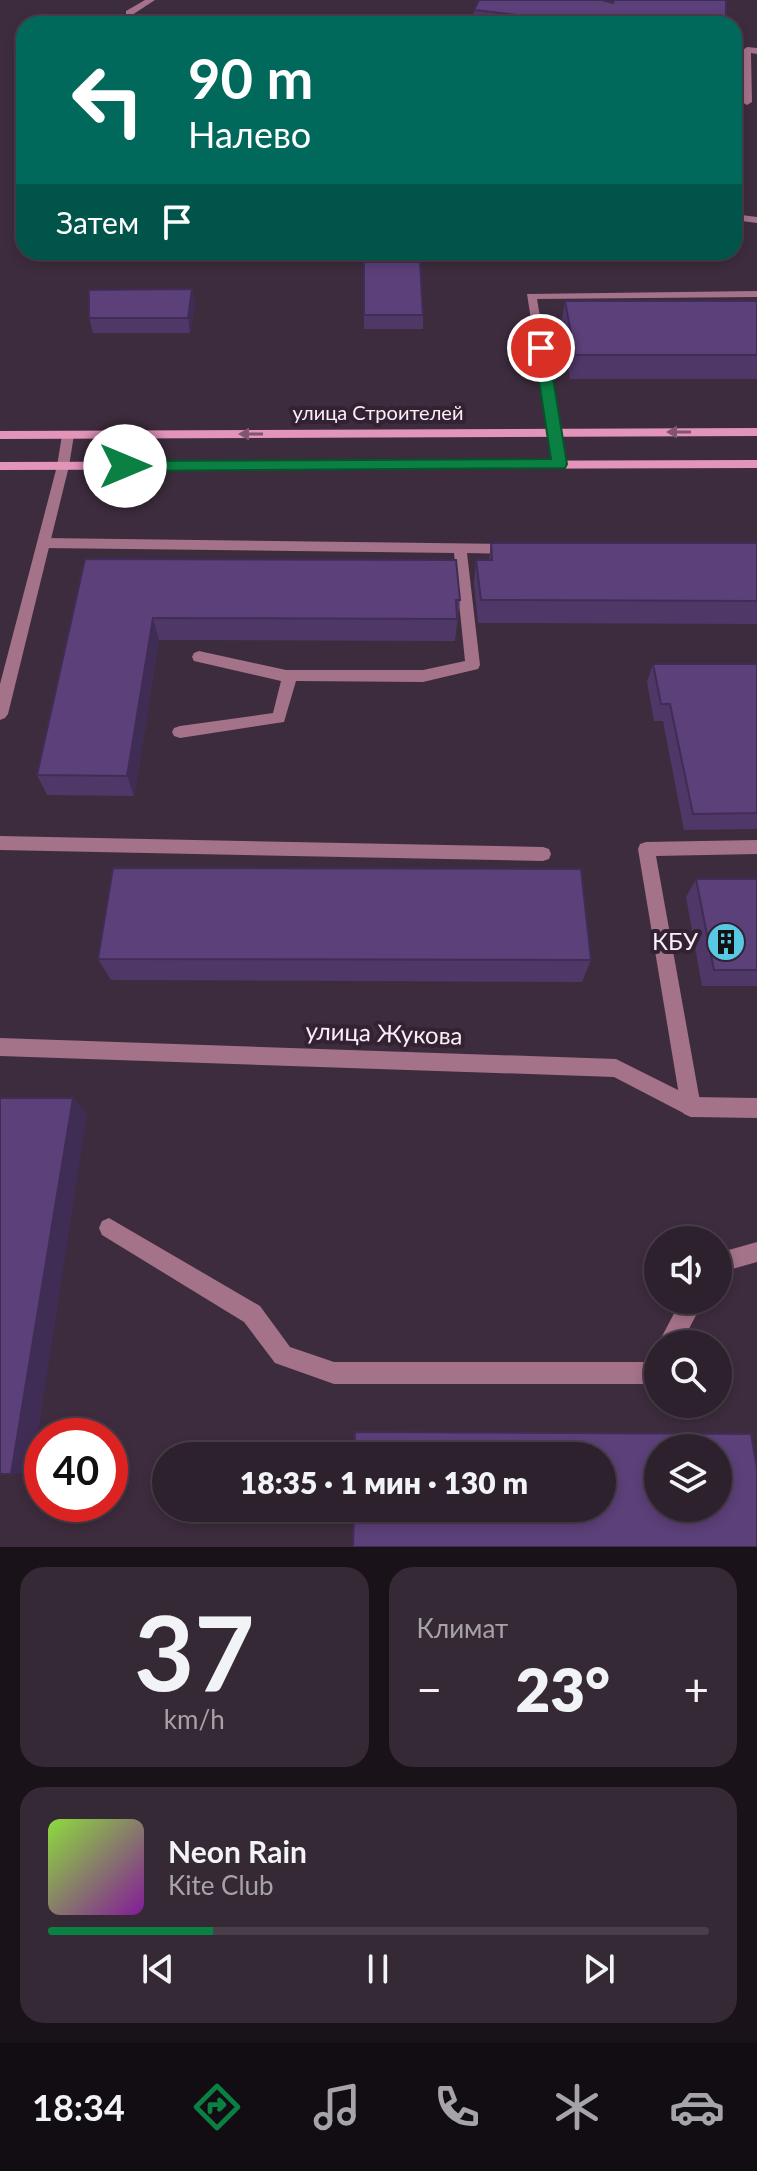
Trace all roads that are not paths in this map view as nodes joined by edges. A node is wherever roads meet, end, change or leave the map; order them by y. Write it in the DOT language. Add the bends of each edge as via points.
graph roads {
  1 [pos="151,0"];
  2 [pos="129,13"];
  3 [pos="757,51"];
  4 [pos="747,102"];
  5 [pos="757,294"];
  6 [pos="757,432"];
  7 [pos="556,433"];
  8 [pos="0,435"];
  9 [pos="68,435"];
  10 [pos="559,464"];
  11 [pos="757,464"];
  12 [pos="0,466"];
  13 [pos="63,466"];
  14 [pos="44,543"];
  15 [pos="460,548"];
  16 [pos="522,549"];
  17 [pos="199,657"];
  18 [pos="289,677"];
  19 [pos="0,714"];
  20 [pos="180,732"];
  21 [pos="0,843"];
  22 [pos="757,847"];
  23 [pos="543,854"];
  24 [pos="0,1047"];
  25 [pos="691,1107"];
  26 [pos="757,1108"];
  27 [pos="109,1228"];
  28 [pos="757,1252"];
  29 [pos="732,1259"];
  30 [pos="644,1373"];
  1 -- 2 [label="street"];
  3 -- 4 [label="street" via="747,50"];
  5 -- 7 [label="street" via="531,296"];
  6 -- 7 [label="street, улица Строителей, one-way"];
  7 -- 9 [label="street, улица Строителей, one-way"];
  7 -- 10 [label="street"];
  8 -- 9 [label="street, улица Строителей"];
  9 -- 13 [label="street"];
  10 -- 11 [label="street"];
  10 -- 13 [label="street"];
  12 -- 13 [label="street"];
  13 -- 14 [label="street"];
  14 -- 15 [label="street"];
  14 -- 19 [label="street"];
  15 -- 16 [label="street"];
  15 -- 18 [label="street" via="473,665 423,676"];
  17 -- 18 [label="street"];
  18 -- 20 [label="street" via="279,718"];
  21 -- 23 [label="street"];
  22 -- 25 [label="street" via="646,849"];
  24 -- 25 [label="street, улица Жукова" via="616,1068"];
  25 -- 26 [label="street, улица Жукова"];
  27 -- 30 [label="street" via="252,1314 283,1355 334,1373"];
  28 -- 29 [label="street"];
}
